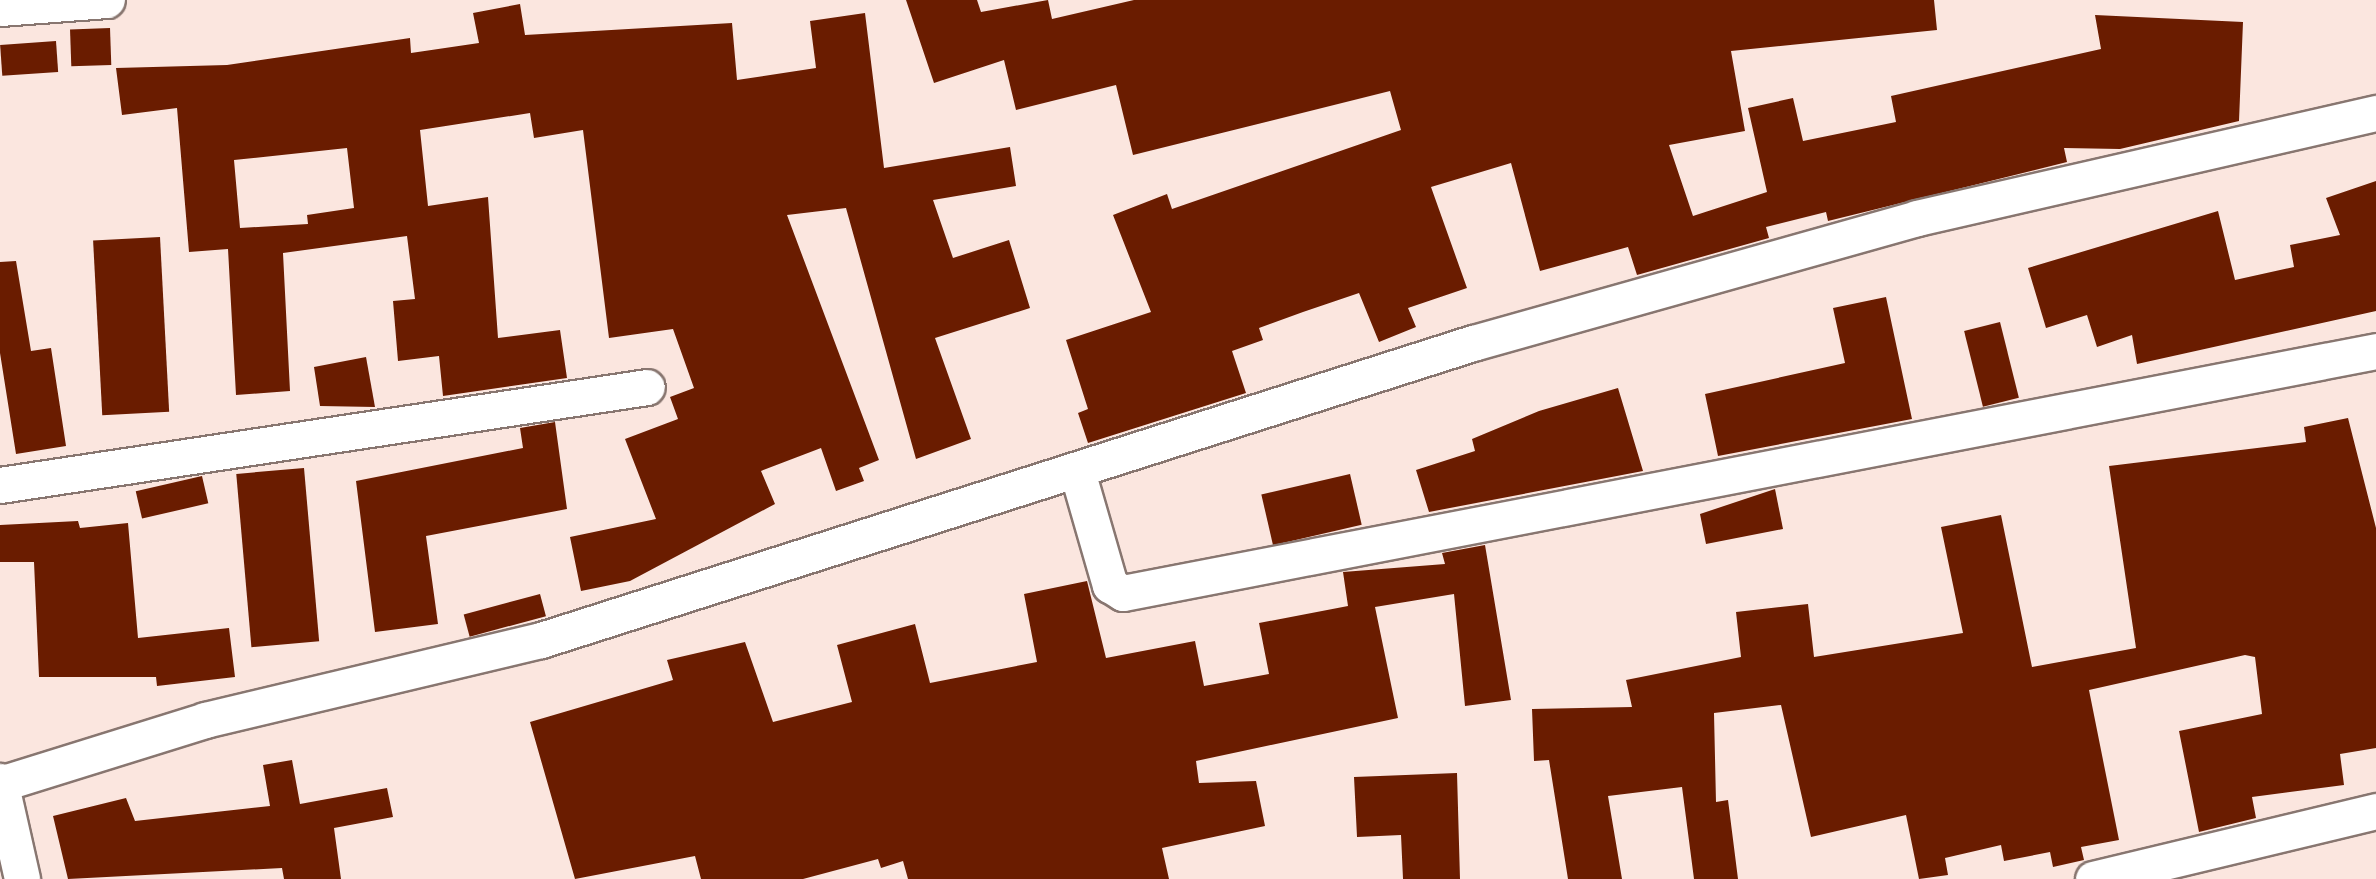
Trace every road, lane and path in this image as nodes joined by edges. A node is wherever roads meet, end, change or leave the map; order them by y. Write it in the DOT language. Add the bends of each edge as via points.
graph roads {
  1 [pos="107,0"];
  2 [pos="0,8"];
  3 [pos="2376,113"];
  4 [pos="2376,351"];
  5 [pos="648,387"];
  6 [pos="1078,471"];
  7 [pos="0,485"];
  8 [pos="0,783"];
  9 [pos="2376,811"];
  10 [pos="22,879"];
  11 [pos="2093,879"];
  1 -- 2 [label="street"];
  3 -- 6 [label="street" via="1916,218 1473,343"];
  4 -- 6 [label="street" via="1123,592 1110,585"];
  5 -- 7 [label="street"];
  6 -- 8 [label="street" via="541,640 205,720"];
  8 -- 10 [label="street"];
  9 -- 11 [label="street"];
}
